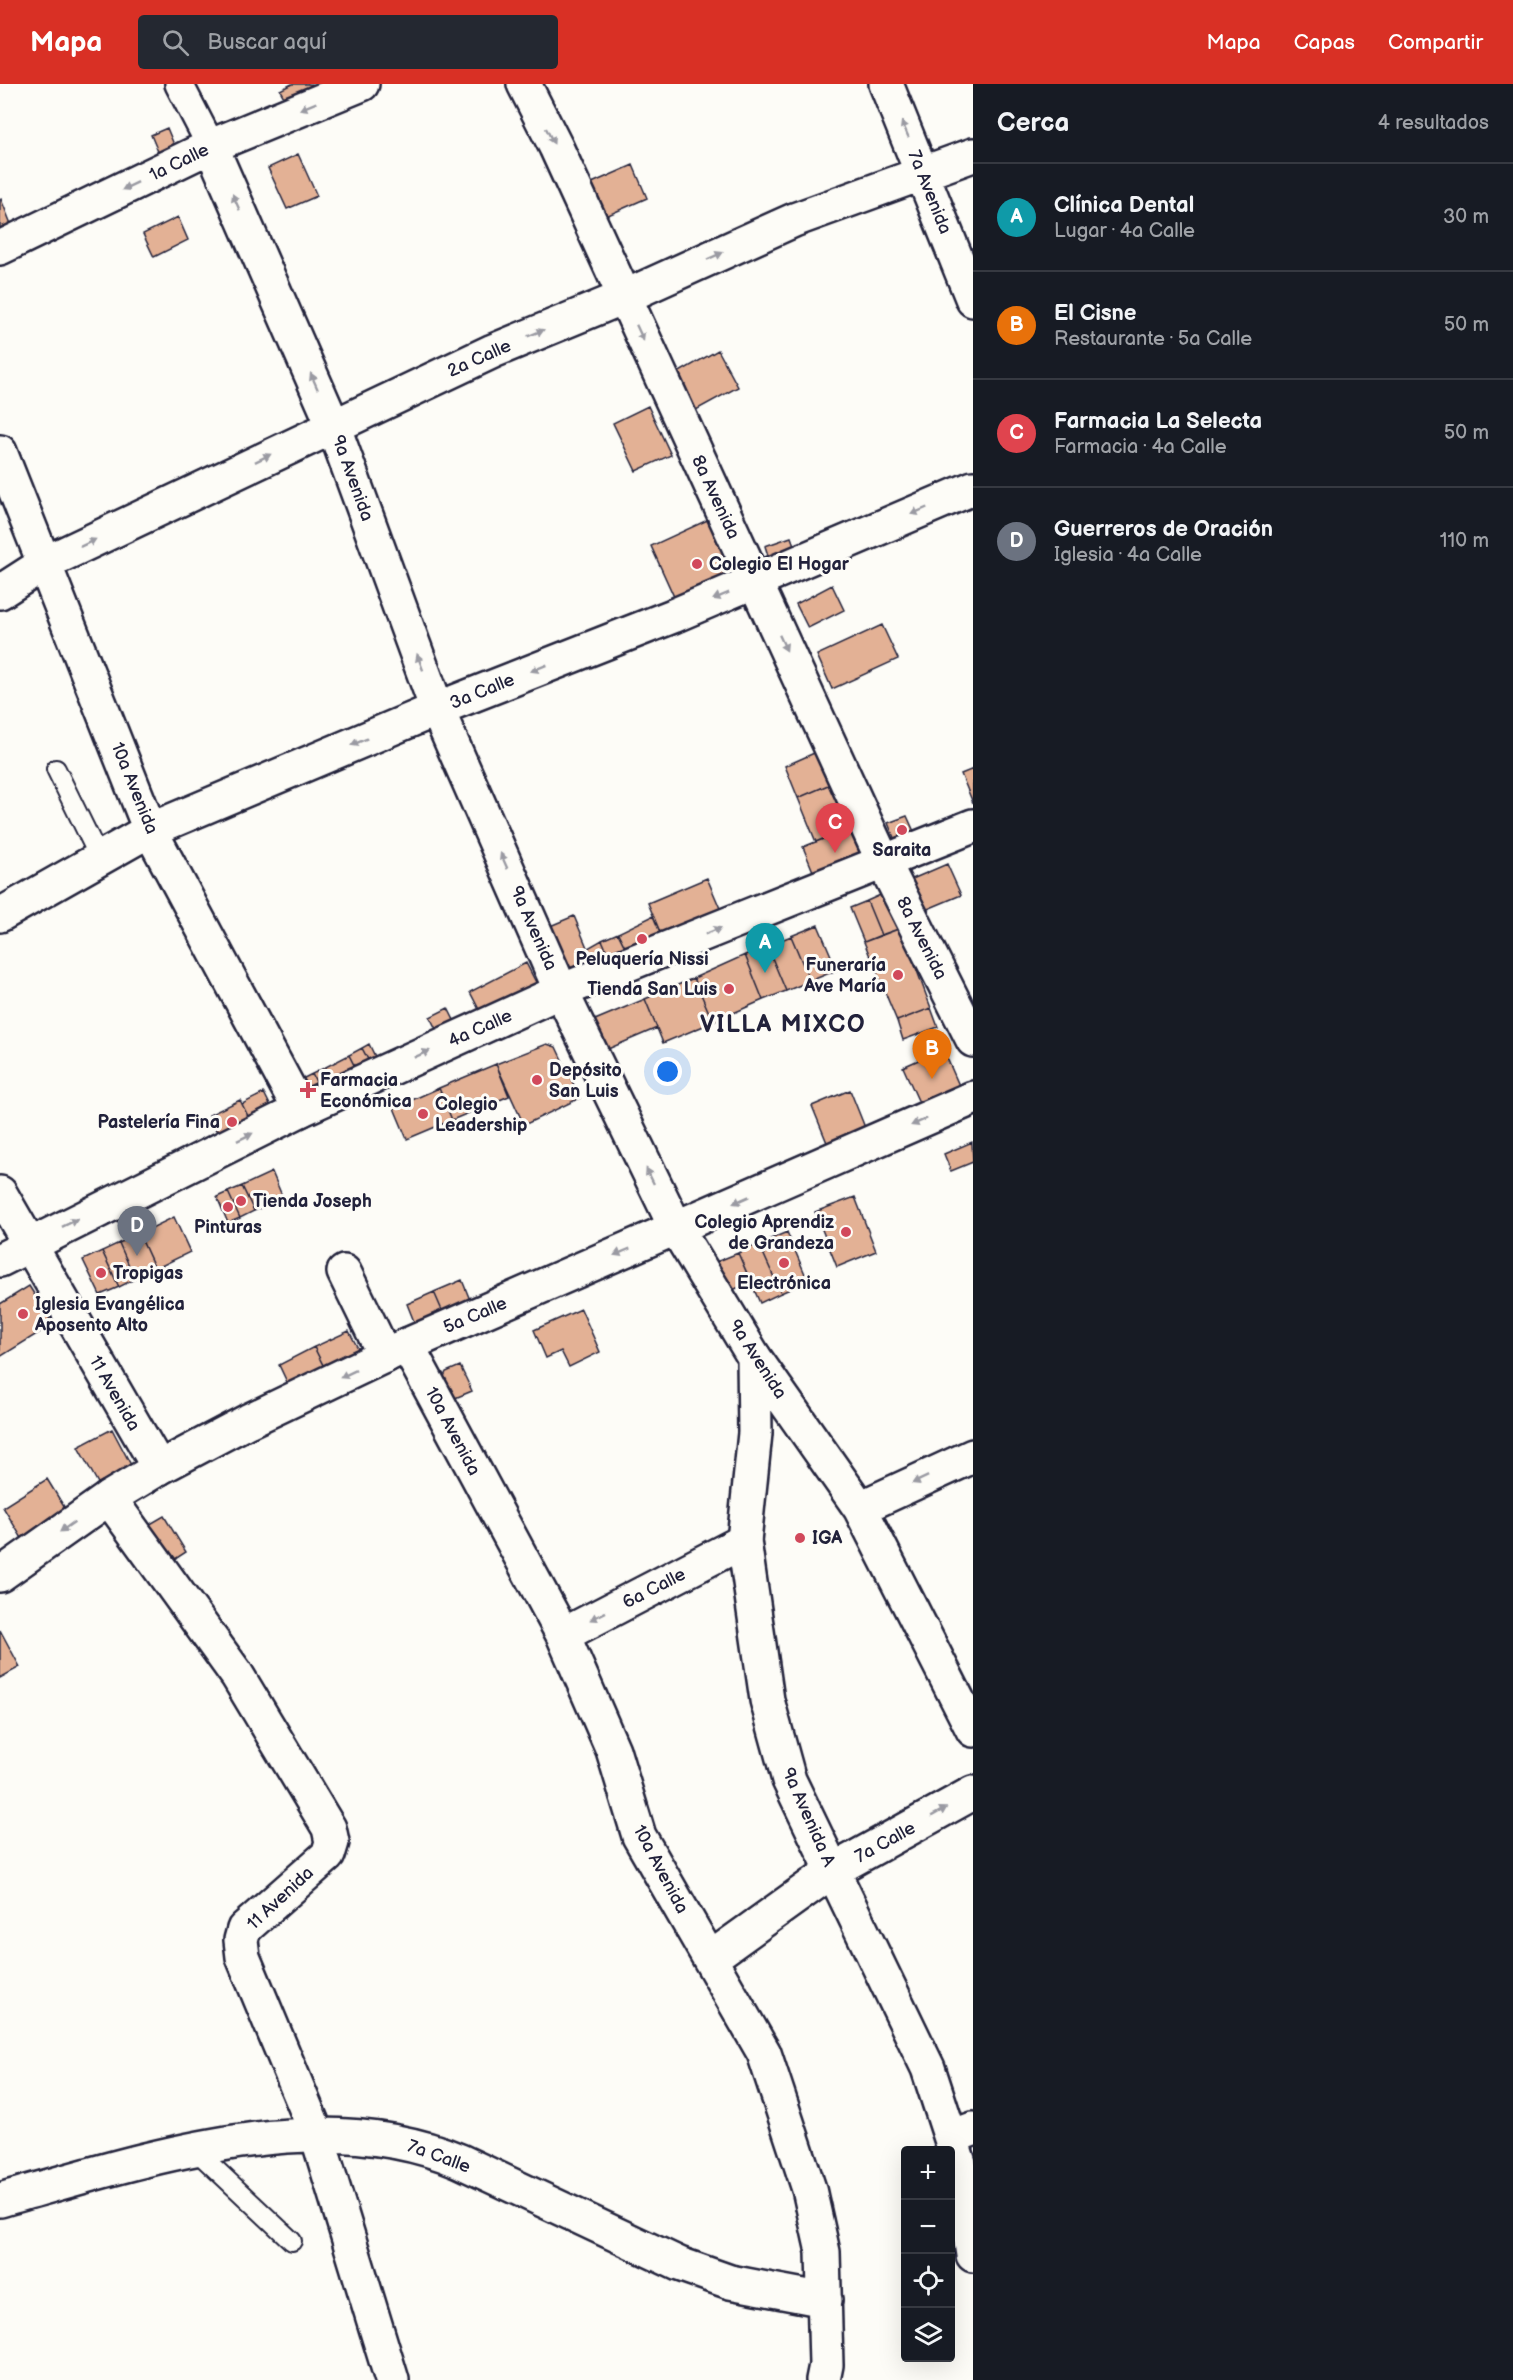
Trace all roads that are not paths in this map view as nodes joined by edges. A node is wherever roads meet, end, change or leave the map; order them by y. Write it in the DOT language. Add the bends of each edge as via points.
graph roads {
  1 [pos="179,84"];
  2 [pos="362,84"];
  3 [pos="524,84"];
  4 [pos="886,84"];
  5 [pos="212,146"];
  6 [pos="973,155"];
  7 [pos="923,173"];
  8 [pos="0,248"];
  9 [pos="624,297"];
  10 [pos="973,300"];
  11 [pos="333,425"];
  12 [pos="0,452"];
  13 [pos="973,488"];
  14 [pos="45,564"];
  15 [pos="755,582"];
  16 [pos="0,592"];
  17 [pos="437,709"];
  18 [pos="56,769"];
  19 [pos="973,826"];
  20 [pos="150,831"];
  21 [pos="100,859"];
  22 [pos="884,863"];
  23 [pos="0,915"];
  24 [pos="561,991"];
  25 [pos="973,1040"];
  26 [pos="973,1098"];
  27 [pos="300,1110"];
  28 [pos="0,1192"];
  29 [pos="676,1228"];
  30 [pos="29,1243"];
  31 [pos="0,1260"];
  32 [pos="344,1272"];
  33 [pos="396,1350"];
  34 [pos="754,1357"];
  35 [pos="973,1456"];
  36 [pos="159,1468"];
  37 [pos="109,1498"];
  38 [pos="860,1508"];
  39 [pos="744,1541"];
  40 [pos="0,1575"];
  41 [pos="563,1635"];
  42 [pos="973,1730"];
  43 [pos="973,1793"];
  44 [pos="832,1871"];
  45 [pos="711,1958"];
  46 [pos="316,2135"];
  47 [pos="193,2148"];
  48 [pos="0,2200"];
  49 [pos="292,2241"];
  50 [pos="973,2255"];
  51 [pos="825,2300"];
  52 [pos="392,2380"];
  53 [pos="823,2380"];
  1 -- 5 [label="street, 9a Avenida"];
  2 -- 5 [label="street, 1a Calle, one-way"];
  3 -- 9 [label="street, 8a Avenida, one-way"];
  7 -- 4 [label="street, 7a Avenida, one-way"];
  5 -- 8 [label="street, 1a Calle, one-way"];
  11 -- 5 [label="street, 9a Avenida, one-way"];
  6 -- 7 [label="street, 2a Calle"];
  9 -- 7 [label="street, 2a Calle, one-way" via="794,220"];
  7 -- 10 [label="street, 7a Avenida"];
  11 -- 9 [label="street, 2a Calle, one-way" via="493,351"];
  9 -- 15 [label="street, 8a Avenida, one-way"];
  14 -- 11 [label="street, 2a Calle, one-way"];
  17 -- 11 [label="street, 9a Avenida, one-way"];
  12 -- 14 [label="street, 10a Avenida"];
  13 -- 15 [label="street, 3a Calle, one-way"];
  14 -- 16 [label="street, 2a Calle"];
  14 -- 20 [label="street, 10a Avenida"];
  15 -- 17 [label="street, 3a Calle, one-way"];
  15 -- 22 [label="street, 8a Avenida, one-way"];
  17 -- 20 [label="street, 3a Calle, one-way"];
  24 -- 17 [label="street, 9a Avenida, one-way"];
  18 -- 21 [label="lane"];
  19 -- 22 [label="street, 4a Calle"];
  20 -- 21 [label="street, 3a Calle"];
  20 -- 27 [label="street, 10a Avenida"];
  21 -- 23 [label="street, 3a Calle"];
  24 -- 22 [label="street, 4a Calle, one-way"];
  22 -- 25 [label="street, 8a Avenida"];
  27 -- 24 [label="street, 4a Calle, one-way"];
  29 -- 24 [label="street, 9a Avenida, one-way"];
  26 -- 29 [label="street, 5a Calle, one-way"];
  30 -- 27 [label="street, 4a Calle, one-way"];
  28 -- 30 [label="street, 11 Avenida"];
  29 -- 33 [label="street, 5a Calle, one-way"];
  29 -- 34 [label="street, 9a Avenida"];
  30 -- 31 [label="street, 4a Calle"];
  30 -- 36 [label="street, 11 Avenida"];
  32 -- 33 [label="street, 10a Avenida"];
  33 -- 36 [label="street, 5a Calle, one-way"];
  33 -- 41 [label="street, 10a Avenida"];
  34 -- 38 [label="street, 9a Avenida"];
  34 -- 39 [label="street, 9a Avenida A" via="755,1433"];
  35 -- 38 [label="street, one-way"];
  36 -- 37 [label="street, 5a Calle"];
  37 -- 40 [label="street, 5a Calle, one-way"];
  37 -- 46 [label="street, 11 Avenida" via="237,1675 329,1828 332,1842 328,1855 244,1929 241,1940 250,1973"];
  38 -- 42 [label="street, 9a Avenida"];
  39 -- 41 [label="street, 6a Calle, one-way"];
  39 -- 44 [label="street, 9a Avenida A" via="770,1712 789,1780"];
  41 -- 45 [label="street, 10a Avenida" via="613,1750 639,1836"];
  44 -- 43 [label="street, 7a Calle, one-way"];
  44 -- 45 [label="street, 7a Calle"];
  44 -- 50 [label="street, 9a Avenida A" via="928,2068 959,2163"];
  45 -- 51 [label="street, 10a Avenida" via="764,2053 809,2189 823,2252"];
  46 -- 47 [label="street, 7a Calle"];
  46 -- 51 [label="street, 7a Calle" via="400,2142 432,2149 680,2264 730,2282"];
  46 -- 52 [label="street, 11 Avenida"];
  47 -- 48 [label="street, 7a Calle"];
  47 -- 49 [label="lane"];
  51 -- 53 [label="street, 10a Avenida"];
}
